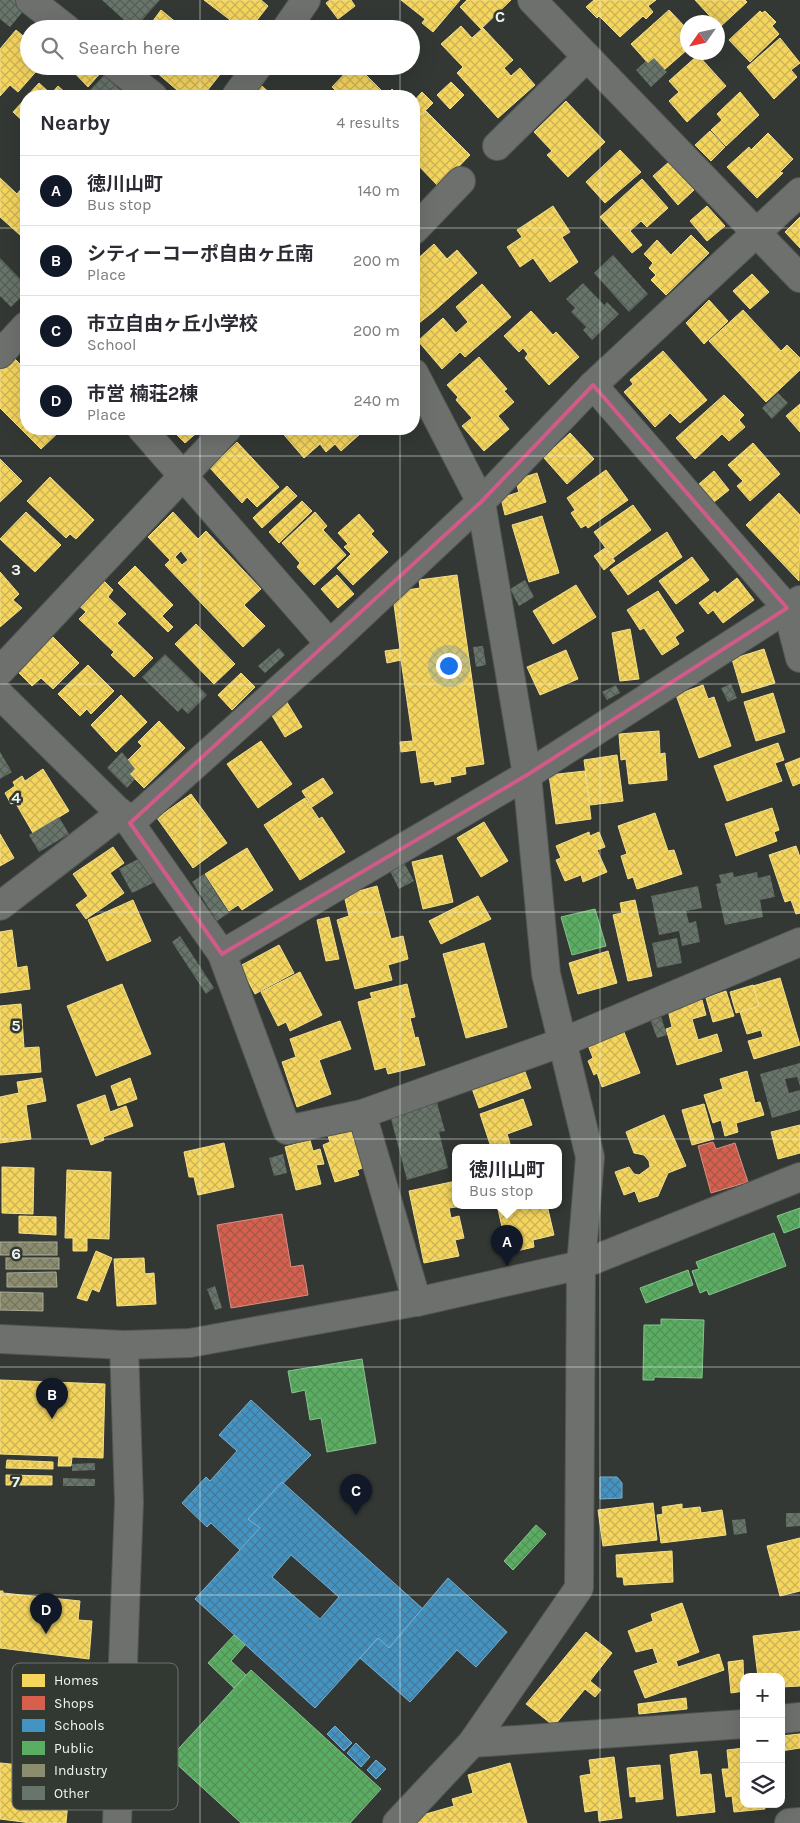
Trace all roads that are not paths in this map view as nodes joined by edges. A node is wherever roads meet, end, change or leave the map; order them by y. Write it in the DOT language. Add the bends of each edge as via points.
graph roads {
  1 [pos="30,0"];
  2 [pos="306,0"];
  3 [pos="532,0"];
  4 [pos="56,20"];
  5 [pos="292,20"];
  6 [pos="587,58"];
  7 [pos="126,75"];
  8 [pos="251,75"];
  9 [pos="145,90"];
  10 [pos="240,90"];
  11 [pos="497,146"];
  12 [pos="462,181"];
  13 [pos="800,192"];
  14 [pos="420,224"];
  15 [pos="758,232"];
  16 [pos="800,278"];
  17 [pos="20,332"];
  18 [pos="0,354"];
  19 [pos="420,385"];
  20 [pos="593,385"];
  21 [pos="147,435"];
  22 [pos="222,435"];
  23 [pos="184,476"];
  24 [pos="480,502"];
  25 [pos="794,604"];
  26 [pos="330,644"];
  27 [pos="800,658"];
  28 [pos="0,671"];
  29 [pos="0,695"];
  30 [pos="527,775"];
  31 [pos="126,818"];
  32 [pos="0,906"];
  33 [pos="800,942"];
  34 [pos="222,954"];
  35 [pos="563,1042"];
  36 [pos="362,1114"];
  37 [pos="800,1176"];
  38 [pos="581,1265"];
  39 [pos="417,1302"];
  40 [pos="0,1339"];
  41 [pos="124,1345"];
  42 [pos="123,1663"];
  43 [pos="800,1717"];
  44 [pos="785,1719"];
  45 [pos="740,1724"];
  46 [pos="472,1743"];
  47 [pos="118,1810"];
  48 [pos="800,1822"];
  49 [pos="118,1823"];
  50 [pos="397,1823"];
  51 [pos="789,1823"];
  1 -- 4 [label="street"];
  2 -- 5 [label="street"];
  3 -- 6 [label="street"];
  6 -- 11 [label="street"];
  6 -- 15 [label="street"];
  7 -- 9 [label="street"];
  8 -- 10 [label="street"];
  12 -- 14 [label="street"];
  13 -- 15 [label="street"];
  15 -- 16 [label="street"];
  15 -- 20 [label="street"];
  17 -- 18 [label="street"];
  19 -- 24 [label="street"];
  20 -- 24 [label="street"];
  20 -- 25 [label="street"];
  21 -- 23 [label="street"];
  22 -- 23 [label="street"];
  23 -- 26 [label="street"];
  23 -- 28 [label="street"];
  24 -- 26 [label="street"];
  24 -- 30 [label="street"];
  25 -- 27 [label="street"];
  25 -- 30 [label="street"];
  26 -- 31 [label="street"];
  29 -- 31 [label="street"];
  30 -- 34 [label="street"];
  30 -- 35 [label="street" via="546,974"];
  31 -- 32 [label="street"];
  31 -- 34 [label="street"];
  33 -- 35 [label="street"];
  34 -- 36 [label="street" via="287,1130"];
  35 -- 36 [label="street"];
  35 -- 38 [label="street" via="590,1157"];
  36 -- 39 [label="street"];
  37 -- 38 [label="street"];
  38 -- 39 [label="street"];
  38 -- 46 [label="street" via="579,1588"];
  39 -- 41 [label="street" via="190,1343"];
  40 -- 41 [label="street"];
  41 -- 42 [label="street" via="129,1502"];
  43 -- 44 [label="street"];
  45 -- 46 [label="street"];
  46 -- 50 [label="street"];
  47 -- 49 [label="street"];
  48 -- 51 [label="street"];
}
